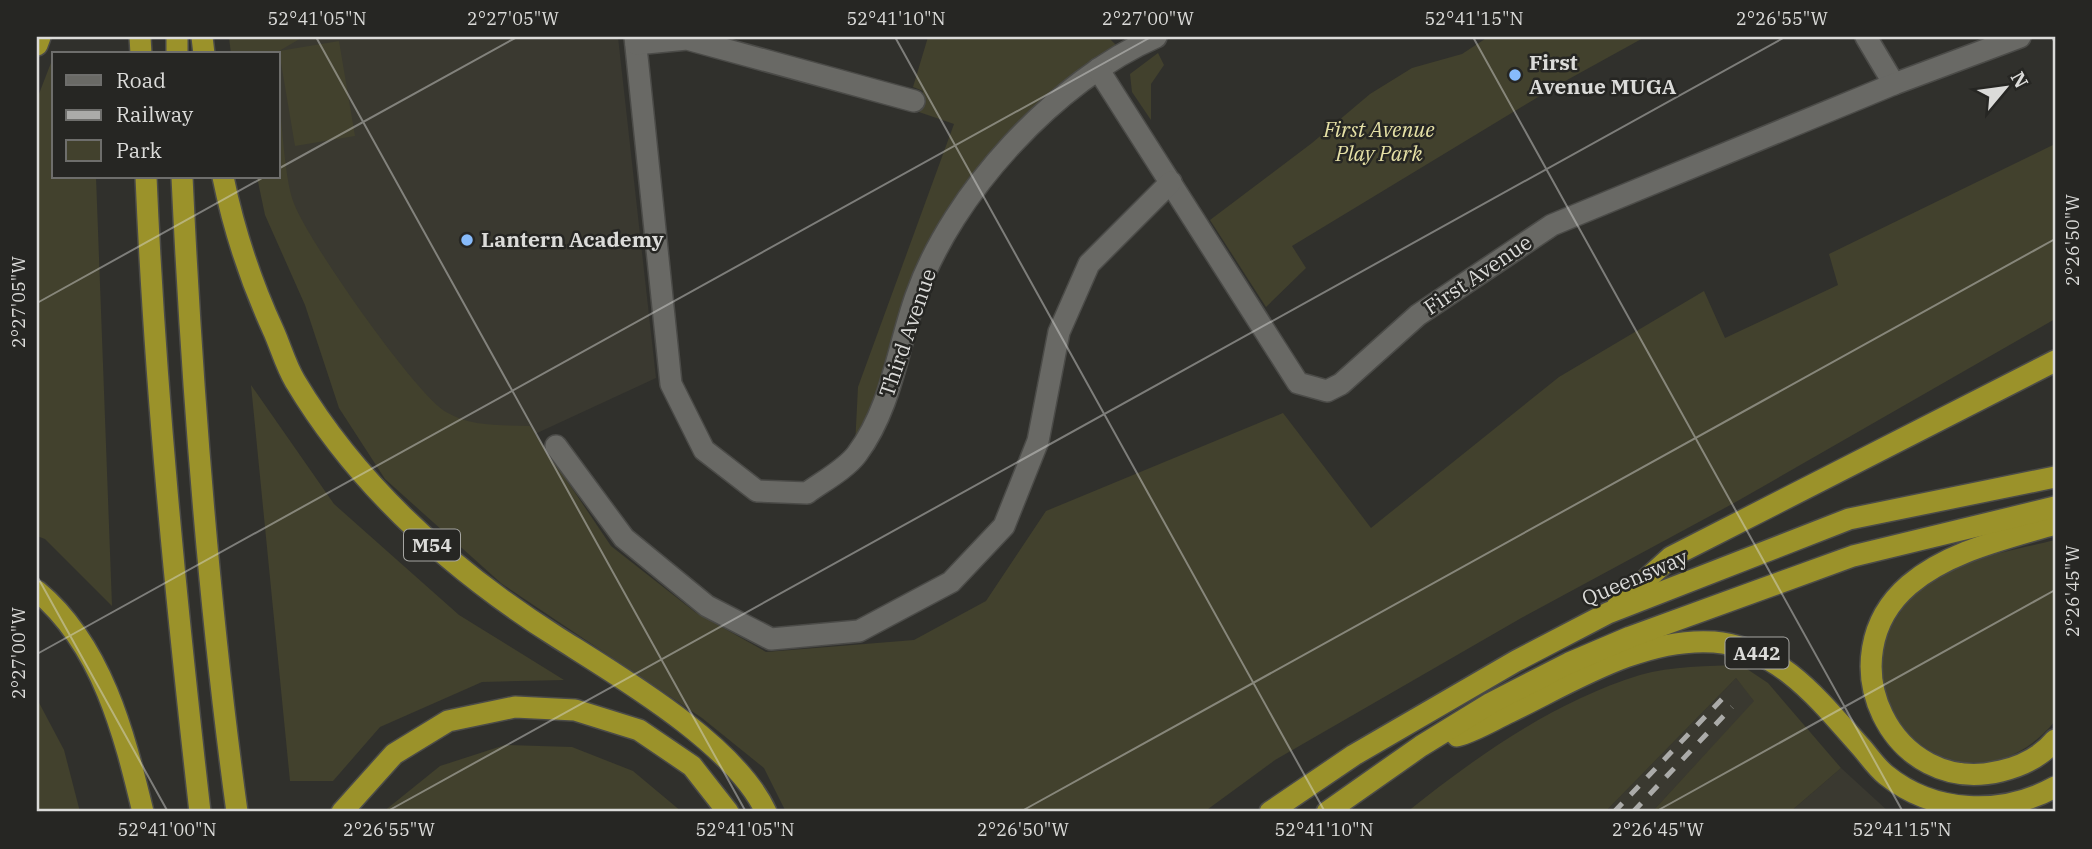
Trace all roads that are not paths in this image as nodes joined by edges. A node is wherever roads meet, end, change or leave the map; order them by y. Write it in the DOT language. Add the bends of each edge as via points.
graph roads {
  1 [pos="40,37"];
  2 [pos="1156,37"];
  3 [pos="1866,37"];
  4 [pos="2020,37"];
  5 [pos="635,40"];
  6 [pos="37,45"];
  7 [pos="1098,69"];
  8 [pos="1894,84"];
  9 [pos="914,101"];
  10 [pos="146,178"];
  11 [pos="182,178"];
  12 [pos="223,178"];
  13 [pos="1171,182"];
  14 [pos="2055,361"];
  15 [pos="556,446"];
  16 [pos="2055,477"];
  17 [pos="2055,507"];
  18 [pos="2055,524"];
  19 [pos="37,591"];
  20 [pos="1608,613"];
  21 [pos="2055,740"];
  22 [pos="1421,746"];
  23 [pos="2055,787"];
  24 [pos="143,812"];
  25 [pos="200,812"];
  26 [pos="237,812"];
  27 [pos="342,812"];
  28 [pos="728,812"];
  29 [pos="766,812"];
  30 [pos="1270,812"];
  31 [pos="1327,812"];
  1 -- 6 [label="highway"];
  2 -- 7 [label="street, Third Avenue"];
  3 -- 8 [label="street"];
  4 -- 8 [label="street, First Avenue"];
  5 -- 7 [label="street, Third Avenue" via="671,384 705,450 757,491 770,492 807,494 856,455 891,390 916,295 953,220 1021,134"];
  5 -- 9 [label="street" via="687,39"];
  7 -- 13 [label="street, First Avenue"];
  8 -- 13 [label="street, First Avenue" via="1552,225 1418,314 1328,391 1298,383"];
  10 -- 25 [label="highway" via="153,334"];
  11 -- 26 [label="highway" via="191,360 217,664"];
  12 -- 29 [label="highway, M54" via="253,284 295,380 362,474 446,558 506,604 648,694 734,766"];
  13 -- 15 [label="street" via="1089,264 1059,332 1038,441 1004,526 951,582 859,631 771,639 707,606 624,538"];
  14 -- 20 [label="highway" via="1671,557"];
  16 -- 20 [label="highway, Queensway" via="1849,519"];
  17 -- 22 [label="highway, A442" via="1853,555 1630,636 1503,697"];
  18 -- 21 [label="highway" via="1955,557 1909,585 1885,610 1869,654 1872,691 1889,731 1935,766 1954,774 1984,775 2031,761"];
  19 -- 24 [label="highway" via="84,646 104,682"];
  20 -- 30 [label="highway, Queensway" via="1366,749"];
  22 -- 23 [label="highway, A442" via="1467,733 1617,660 1690,642 1714,642 1743,647 1784,669 1805,685 1884,774 1907,789 1964,808 2013,805"];
  22 -- 31 [label="highway, A442"];
  27 -- 28 [label="highway" via="394,754 448,720 515,707 575,710 639,730 692,766"];
}
